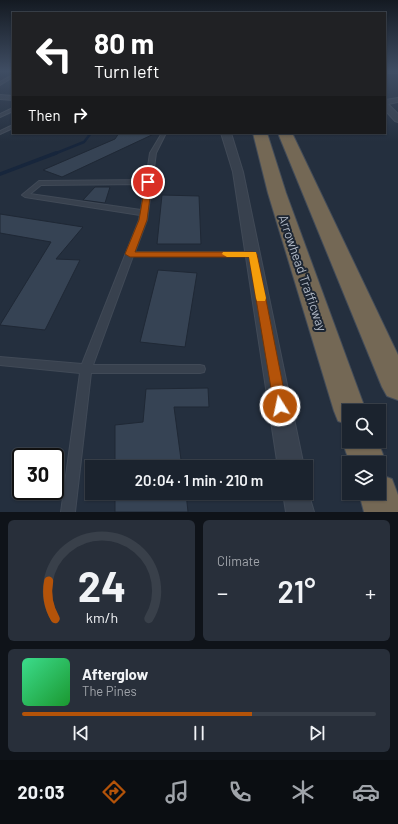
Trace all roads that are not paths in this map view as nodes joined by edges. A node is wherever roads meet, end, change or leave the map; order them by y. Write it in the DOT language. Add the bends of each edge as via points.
graph roads {
  1 [pos="0,97"];
  2 [pos="12,98"];
  3 [pos="398,100"];
  4 [pos="386,103"];
  5 [pos="386,104"];
  6 [pos="12,110"];
  7 [pos="0,116"];
  8 [pos="398,119"];
  9 [pos="12,127"];
  10 [pos="0,133"];
  11 [pos="163,134"];
  12 [pos="226,134"];
  13 [pos="260,134"];
  14 [pos="285,134"];
  15 [pos="148,182"];
  16 [pos="144,213"];
  17 [pos="130,254"];
  18 [pos="253,254"];
  19 [pos="0,361"];
  20 [pos="86,369"];
  21 [pos="200,369"];
  22 [pos="398,387"];
  23 [pos="348,404"];
  24 [pos="290,460"];
  25 [pos="297,500"];
  26 [pos="380,500"];
  27 [pos="68,512"];
  28 [pos="300,512"];
  29 [pos="384,512"];
  1 -- 2 [label="street"];
  3 -- 4 [label="street"];
  5 -- 8 [label="street"];
  6 -- 7 [label="lane"];
  9 -- 10 [label="lane"];
  11 -- 15 [label="lane" via="152,153"];
  12 -- 18 [label="street" via="238,172"];
  13 -- 23 [label="highway, Arrowhead Trafficway" via="277,193"];
  14 -- 22 [label="highway"];
  15 -- 16 [label="lane"];
  15 -- 16 [label="lane" via="38,183 26,195"];
  16 -- 17 [label="lane"];
  17 -- 18 [label="lane"];
  17 -- 20 [label="lane"];
  18 -- 24 [label="street"];
  19 -- 20 [label="lane"];
  20 -- 21 [label="lane"];
  20 -- 27 [label="lane"];
  25 -- 28 [label="street"];
  26 -- 29 [label="highway"];
}
